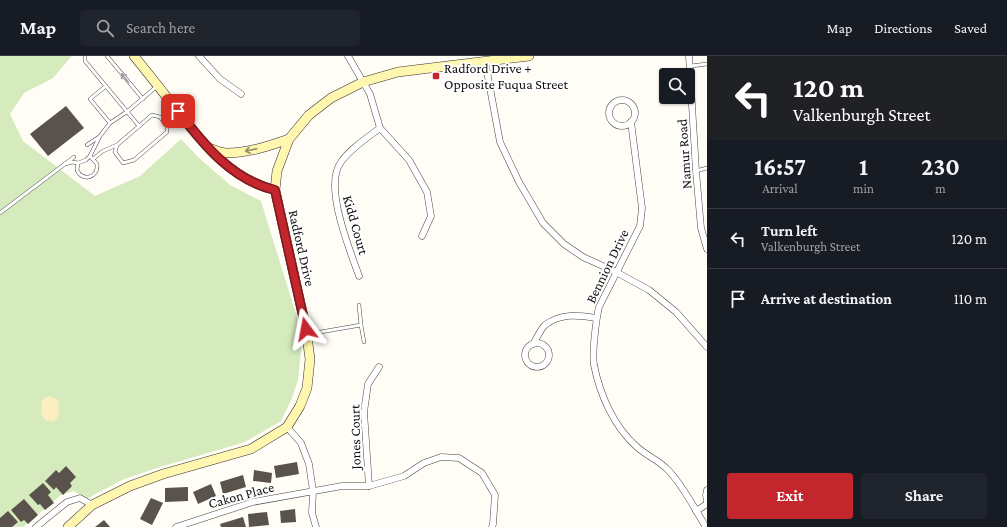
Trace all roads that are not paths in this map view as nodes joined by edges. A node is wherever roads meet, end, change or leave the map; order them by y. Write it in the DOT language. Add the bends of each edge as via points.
graph roads {
  1 [pos="85,56"];
  2 [pos="107,56"];
  3 [pos="134,56"];
  4 [pos="199,56"];
  5 [pos="348,56"];
  6 [pos="529,56"];
  7 [pos="689,56"];
  8 [pos="485,61"];
  9 [pos="707,64"];
  10 [pos="691,66"];
  11 [pos="363,82"];
  12 [pos="158,85"];
  13 [pos="106,86"];
  14 [pos="241,94"];
  15 [pos="143,99"];
  16 [pos="128,111"];
  17 [pos="631,122"];
  18 [pos="110,123"];
  19 [pos="138,126"];
  20 [pos="380,128"];
  21 [pos="100,136"];
  22 [pos="289,139"];
  23 [pos="87,145"];
  24 [pos="117,145"];
  25 [pos="207,148"];
  26 [pos="74,156"];
  27 [pos="92,158"];
  28 [pos="78,163"];
  29 [pos="65,164"];
  30 [pos="707,168"];
  31 [pos="696,171"];
  32 [pos="275,190"];
  33 [pos="0,213"];
  34 [pos="422,236"];
  35 [pos="707,249"];
  36 [pos="616,272"];
  37 [pos="359,276"];
  38 [pos="359,305"];
  39 [pos="596,318"];
  40 [pos="361,326"];
  41 [pos="307,334"];
  42 [pos="364,342"];
  43 [pos="533,344"];
  44 [pos="707,347"];
  45 [pos="379,367"];
  46 [pos="287,428"];
  47 [pos="369,486"];
  48 [pos="707,490"];
  49 [pos="313,491"];
  50 [pos="707,503"];
  51 [pos="92,505"];
  52 [pos="696,511"];
  53 [pos="36,527"];
  54 [pos="69,527"];
  55 [pos="176,527"];
  56 [pos="316,527"];
  57 [pos="492,527"];
  58 [pos="706,527"];
  1 -- 13 [label="lane" via="85,61"];
  15 -- 2 [label="lane, one-way"];
  3 -- 12 [label="street"];
  4 -- 14 [label="street" via="220,79"];
  5 -- 11 [label="street"];
  6 -- 8 [label="street, Radford Drive"];
  7 -- 10 [label="street, Namur Road"];
  8 -- 11 [label="street, Radford Drive" via="398,72"];
  8 -- 36 [label="street" via="500,142 543,223 564,244 583,257"];
  9 -- 10 [label="lane"];
  10 -- 31 [label="street, Namur Road"];
  11 -- 20 [label="street" via="370,94"];
  11 -- 22 [label="street, Radford Drive" via="331,98 309,115"];
  12 -- 15 [label="lane"];
  12 -- 25 [label="street"];
  13 -- 16 [label="lane"];
  13 -- 18 [label="lane" via="90,99"];
  15 -- 16 [label="lane"];
  16 -- 18 [label="lane"];
  16 -- 19 [label="lane"];
  17 -- 17 [label="street" via="635,111 628,101 620,100 612,104 609,112 611,121 619,126"];
  17 -- 36 [label="street, Bennion Drive" via="642,208 640,226"];
  18 -- 21 [label="lane"];
  19 -- 24 [label="lane"];
  19 -- 24 [label="lane" via="152,116 160,117 167,126 167,132 134,160 123,162 114,152"];
  20 -- 34 [label="street" via="409,160 427,192 431,216"];
  20 -- 37 [label="street, Kidd Court" via="340,162 335,179 335,198"];
  21 -- 23 [label="lane"];
  21 -- 27 [label="lane"];
  22 -- 25 [label="street, one-way" via="245,151 226,153"];
  22 -- 32 [label="street, Radford Drive" via="277,171"];
  24 -- 27 [label="lane"];
  25 -- 32 [label="street" via="240,176 262,187"];
  26 -- 29 [label="lane"];
  27 -- 28 [label="lane"];
  27 -- 28 [label="lane" via="97,168 95,174 90,177 83,177 78,173"];
  28 -- 29 [label="lane"];
  29 -- 33 [label="lane"];
  30 -- 31 [label="lane"];
  31 -- 35 [label="street, Namur Road" via="701,228"];
  32 -- 41 [label="street, Radford Drive"];
  36 -- 39 [label="street, Bennion Drive"];
  36 -- 44 [label="street" via="649,290 676,312"];
  38 -- 40 [label="lane"];
  39 -- 43 [label="street" via="576,315 557,318 544,326"];
  39 -- 52 [label="street, Bennion Drive" via="594,364 606,404 636,447 669,470"];
  40 -- 41 [label="lane"];
  40 -- 42 [label="lane"];
  41 -- 46 [label="street, Radford Drive" via="310,359 306,388 300,406"];
  43 -- 43 [label="street" via="525,352 526,361 532,366 540,367 546,363 549,352 541,344"];
  45 -- 47 [label="street, Jones Court" via="368,384 364,412"];
  46 -- 49 [label="street" via="300,443 309,464"];
  46 -- 51 [label="street, Radford Drive" via="251,449 163,474 130,486"];
  47 -- 49 [label="street, Cakon Place" via="342,486"];
  47 -- 57 [label="street, Cakon Place" via="404,476 424,463 441,457 459,458 482,473 495,495"];
  48 -- 50 [label="street"];
  49 -- 55 [label="street, Cakon Place" via="253,502"];
  49 -- 56 [label="street" via="312,513"];
  50 -- 52 [label="street"];
  51 -- 53 [label="street" via="80,498 67,502"];
  51 -- 54 [label="street, Radford Drive"];
  52 -- 58 [label="street, Bennion Drive"];
}
